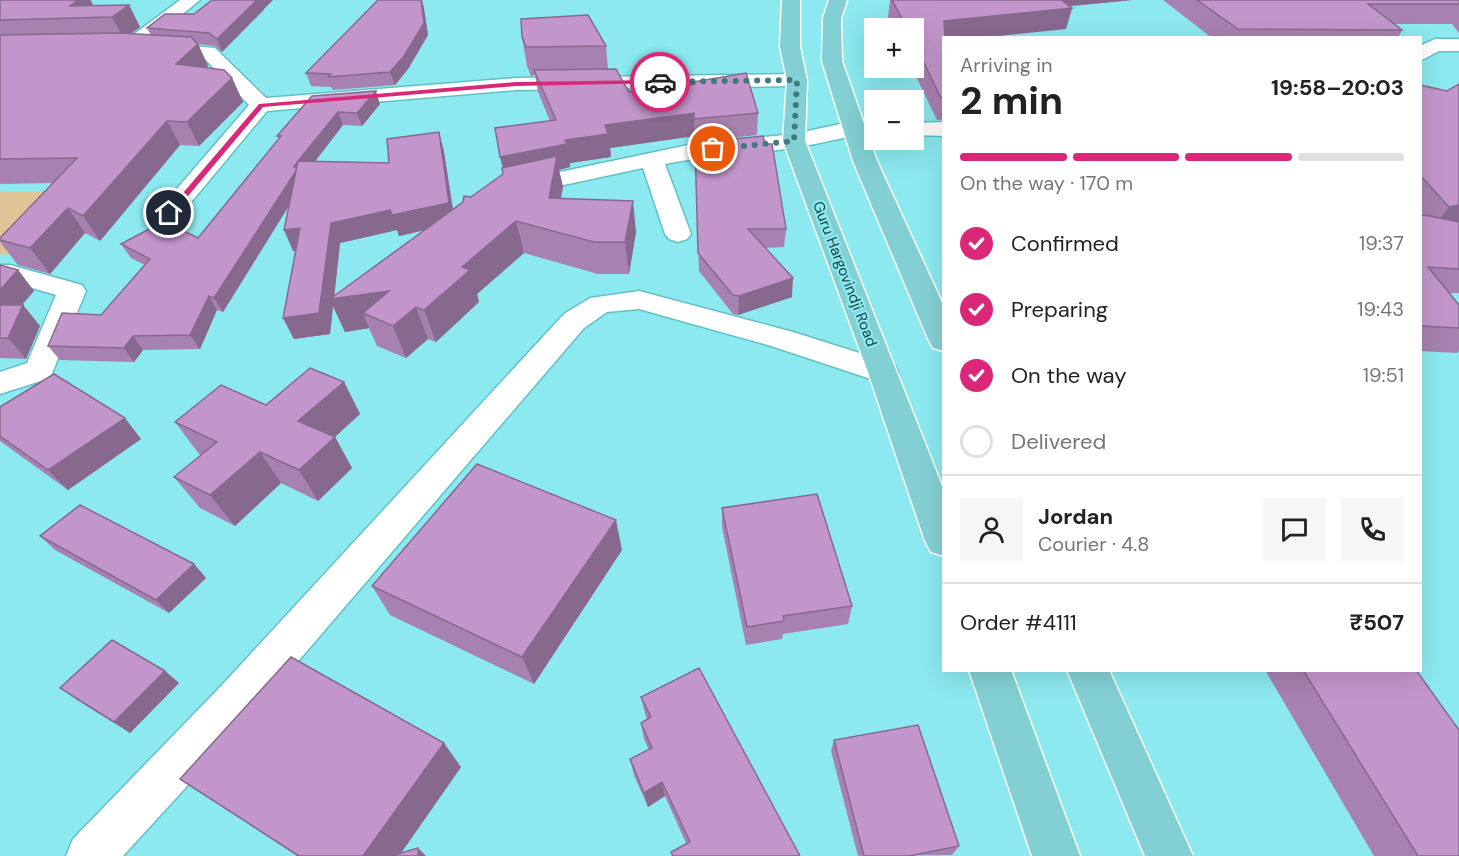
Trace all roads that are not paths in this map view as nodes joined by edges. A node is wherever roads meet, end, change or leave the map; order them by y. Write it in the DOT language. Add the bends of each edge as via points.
graph roads {
  1 [pos="191,0"];
  2 [pos="791,0"];
  3 [pos="838,0"];
  4 [pos="1459,45"];
  5 [pos="1422,54"];
  6 [pos="797,80"];
  7 [pos="261,105"];
  8 [pos="864,128"];
  9 [pos="924,129"];
  10 [pos="942,129"];
  11 [pos="794,141"];
  12 [pos="865,150"];
  13 [pos="652,160"];
  14 [pos="492,193"];
  15 [pos="169,213"];
  16 [pos="678,234"];
  17 [pos="0,273"];
  18 [pos="942,336"];
  19 [pos="883,372"];
  20 [pos="0,383"];
  21 [pos="942,535"];
  22 [pos="991,672"];
  23 [pos="1089,672"];
  24 [pos="90,856"];
  25 [pos="1056,856"];
  26 [pos="1169,856"];
  1 -- 7 [label="street" via="124,47 208,52"];
  2 -- 6 [label="main road, Guru Hargovindji Road" via="790,48"];
  3 -- 8 [label="main road" via="832,18 832,61"];
  4 -- 5 [label="street" via="1435,45"];
  6 -- 7 [label="street" via="516,84"];
  6 -- 11 [label="main road, Guru Hargovindji Road"];
  7 -- 15 [label="street"];
  8 -- 11 [label="street"];
  9 -- 10 [label="street"];
  11 -- 13 [label="street"];
  11 -- 19 [label="main road, Guru Hargovindji Road"];
  12 -- 18 [label="main road" via="865,161"];
  13 -- 14 [label="street"];
  13 -- 16 [label="street"];
  17 -- 20 [label="street" via="72,291 39,370"];
  19 -- 21 [label="main road, Guru Hargovindji Road"];
  19 -- 24 [label="street" via="782,339 639,300 600,304 574,321 238,699"];
  22 -- 25 [label="main road"];
  23 -- 26 [label="main road"];
}
